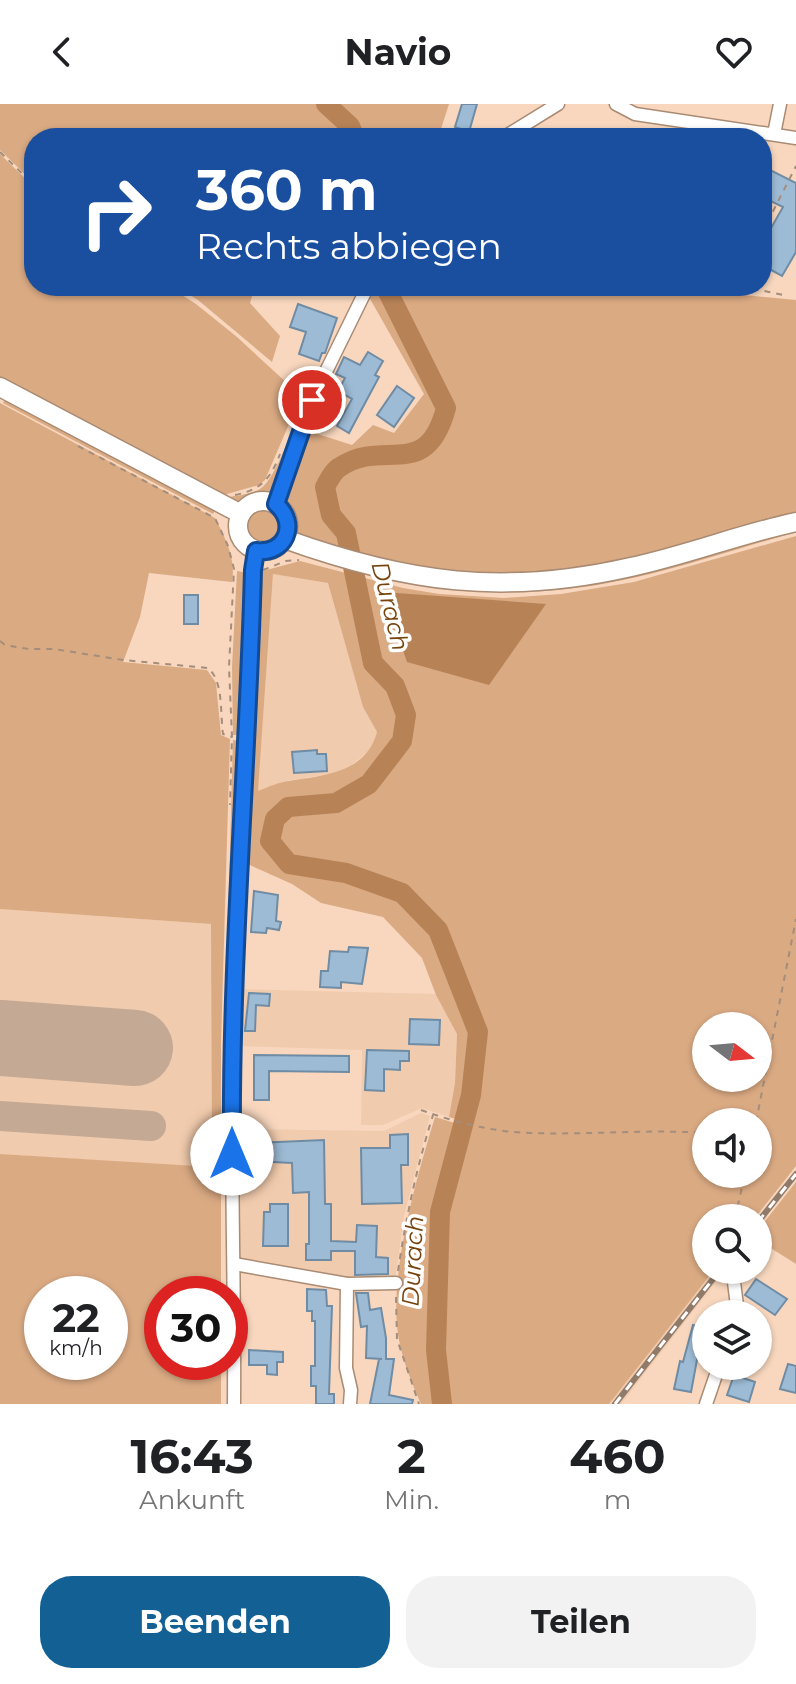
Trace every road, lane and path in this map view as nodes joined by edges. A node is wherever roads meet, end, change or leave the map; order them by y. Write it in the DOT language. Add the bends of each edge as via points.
graph roads {
  1 [pos="558,104"];
  2 [pos="616,104"];
  3 [pos="780,104"];
  4 [pos="519,128"];
  5 [pos="732,128"];
  6 [pos="774,134"];
  7 [pos="796,138"];
  8 [pos="0,152"];
  9 [pos="796,166"];
  10 [pos="24,175"];
  11 [pos="772,213"];
  12 [pos="772,293"];
  13 [pos="783,295"];
  14 [pos="363,296"];
  15 [pos="0,387"];
  16 [pos="69,441"];
  17 [pos="280,453"];
  18 [pos="276,504"];
  19 [pos="219,512"];
  20 [pos="241,514"];
  21 [pos="796,522"];
  22 [pos="285,539"];
  23 [pos="256,551"];
  24 [pos="300,559"];
  25 [pos="253,570"];
  26 [pos="0,641"];
  27 [pos="246,738"];
  28 [pos="796,919"];
  29 [pos="759,1108"];
  30 [pos="421,1110"];
  31 [pos="433,1115"];
  32 [pos="692,1132"];
  33 [pos="234,1264"];
  34 [pos="396,1283"];
  35 [pos="347,1284"];
  36 [pos="714,1380"];
  37 [pos="234,1404"];
  38 [pos="350,1404"];
  39 [pos="419,1404"];
  40 [pos="706,1404"];
  1 -- 4 [label="street"];
  2 -- 5 [label="street" via="635,114"];
  3 -- 6 [label="street"];
  6 -- 7 [label="street"];
  8 -- 10 [label="path"];
  9 -- 11 [label="path"];
  12 -- 13 [label="path"];
  14 -- 18 [label="street" via="312,400"];
  15 -- 19 [label="street"];
  16 -- 19 [label="path"];
  17 -- 19 [label="path" via="261,487 228,496"];
  18 -- 20 [label="street" via="260,501"];
  18 -- 22 [label="street" via="286,516"];
  19 -- 20 [label="street"];
  19 -- 25 [label="path" via="234,569"];
  20 -- 23 [label="street" via="239,536"];
  21 -- 22 [label="street" via="633,567 509,584 433,580 367,566"];
  22 -- 23 [label="street" via="273,550"];
  23 -- 25 [label="street"];
  24 -- 25 [label="path"];
  25 -- 27 [label="street"];
  26 -- 27 [label="path" via="29,649 208,668 218,683 223,734"];
  27 -- 33 [label="street" via="233,1043"];
  28 -- 29 [label="path"];
  30 -- 31 [label="path"];
  31 -- 32 [label="path" via="530,1133"];
  31 -- 34 [label="path" via="406,1216"];
  33 -- 35 [label="street"];
  33 -- 37 [label="street"];
  34 -- 35 [label="street"];
  34 -- 39 [label="path" via="397,1339"];
  35 -- 38 [label="street"];
  36 -- 40 [label="street"];
}
